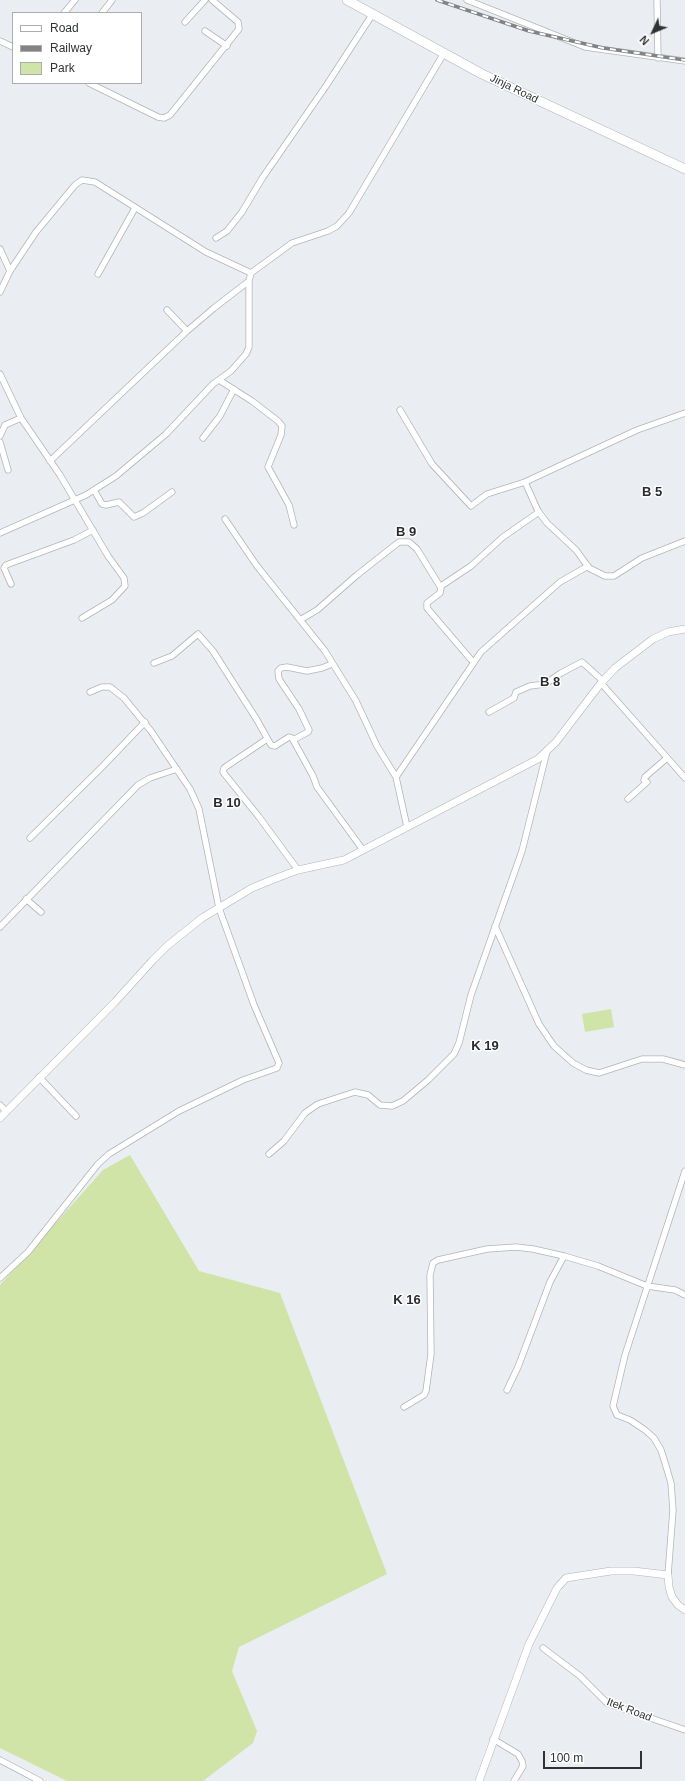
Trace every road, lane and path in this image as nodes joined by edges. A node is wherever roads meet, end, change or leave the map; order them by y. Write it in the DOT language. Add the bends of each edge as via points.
graph roads {
  1 [pos="75,0"];
  2 [pos="112,0"];
  3 [pos="205,0"];
  4 [pos="212,0"];
  5 [pos="347,0"];
  6 [pos="467,0"];
  7 [pos="657,0"];
  8 [pos="65,12"];
  9 [pos="103,12"];
  10 [pos="372,15"];
  11 [pos="185,22"];
  12 [pos="205,31"];
  13 [pos="0,41"];
  14 [pos="227,46"];
  15 [pos="12,47"];
  16 [pos="444,54"];
  17 [pos="658,58"];
  18 [pos="685,60"];
  19 [pos="91,84"];
  20 [pos="685,169"];
  21 [pos="135,208"];
  22 [pos="216,238"];
  23 [pos="0,249"];
  24 [pos="10,271"];
  25 [pos="251,273"];
  26 [pos="98,274"];
  27 [pos="249,281"];
  28 [pos="0,292"];
  29 [pos="167,310"];
  30 [pos="187,331"];
  31 [pos="0,374"];
  32 [pos="218,380"];
  33 [pos="234,390"];
  34 [pos="400,410"];
  35 [pos="685,413"];
  36 [pos="21,418"];
  37 [pos="0,436"];
  38 [pos="203,438"];
  39 [pos="0,442"];
  40 [pos="50,461"];
  41 [pos="8,470"];
  42 [pos="525,482"];
  43 [pos="94,490"];
  44 [pos="172,492"];
  45 [pos="75,500"];
  46 [pos="539,512"];
  47 [pos="226,519"];
  48 [pos="294,525"];
  49 [pos="93,530"];
  50 [pos="0,533"];
  51 [pos="685,541"];
  52 [pos="588,566"];
  53 [pos="11,584"];
  54 [pos="441,586"];
  55 [pos="82,618"];
  56 [pos="300,620"];
  57 [pos="685,628"];
  58 [pos="473,662"];
  59 [pos="154,663"];
  60 [pos="332,664"];
  61 [pos="602,682"];
  62 [pos="90,692"];
  63 [pos="489,712"];
  64 [pos="145,722"];
  65 [pos="267,739"];
  66 [pos="293,740"];
  67 [pos="547,751"];
  68 [pos="667,758"];
  69 [pos="176,769"];
  70 [pos="396,777"];
  71 [pos="685,778"];
  72 [pos="628,798"];
  73 [pos="407,827"];
  74 [pos="30,838"];
  75 [pos="363,850"];
  76 [pos="298,870"];
  77 [pos="26,899"];
  78 [pos="219,908"];
  79 [pos="41,912"];
  80 [pos="495,926"];
  81 [pos="0,927"];
  82 [pos="685,1065"];
  83 [pos="40,1077"];
  84 [pos="0,1105"];
  85 [pos="6,1111"];
  86 [pos="76,1116"];
  87 [pos="0,1118"];
  88 [pos="269,1154"];
  89 [pos="685,1171"];
  90 [pos="564,1256"];
  91 [pos="0,1278"];
  92 [pos="646,1286"];
  93 [pos="685,1295"];
  94 [pos="507,1390"];
  95 [pos="404,1407"];
  96 [pos="668,1575"];
  97 [pos="685,1610"];
  98 [pos="543,1648"];
  99 [pos="685,1730"];
  100 [pos="493,1739"];
  101 [pos="0,1760"];
  102 [pos="40,1781"];
  103 [pos="479,1781"];
  104 [pos="514,1781"];
  1 -- 8 [label="street"];
  2 -- 9 [label="street"];
  3 -- 11 [label="street"];
  4 -- 14 [label="street" via="238,22 239,29"];
  5 -- 10 [label="highway, Jinja Road"];
  6 -- 17 [label="street" via="585,47"];
  7 -- 17 [label="street"];
  10 -- 16 [label="highway, Jinja Road"];
  10 -- 22 [label="street" via="242,212 227,231"];
  12 -- 14 [label="street"];
  13 -- 15 [label="street"];
  14 -- 19 [label="street" via="175,110 164,118"];
  16 -- 20 [label="highway, Jinja Road"];
  16 -- 25 [label="street" via="349,213 337,226 328,231 292,242"];
  17 -- 18 [label="street"];
  21 -- 24 [label="street" via="95,182 78,182 36,232"];
  21 -- 25 [label="street" via="206,252"];
  21 -- 26 [label="street"];
  23 -- 24 [label="street"];
  24 -- 28 [label="street"];
  25 -- 27 [label="street"];
  27 -- 30 [label="street"];
  27 -- 32 [label="street" via="249,347 240,361"];
  29 -- 30 [label="street"];
  30 -- 40 [label="street"];
  31 -- 36 [label="street"];
  32 -- 33 [label="street"];
  32 -- 43 [label="street" via="166,434 127,467"];
  33 -- 38 [label="street" via="220,416"];
  33 -- 48 [label="street" via="271,415 282,426 281,435 268,466 289,505"];
  34 -- 42 [label="street" via="432,464 469,505 472,506 487,494"];
  35 -- 42 [label="street" via="637,430"];
  36 -- 37 [label="street" via="6,425"];
  36 -- 40 [label="street"];
  39 -- 41 [label="street"];
  40 -- 45 [label="street"];
  42 -- 46 [label="street"];
  43 -- 44 [label="street" via="102,504 119,502 134,517 143,514"];
  43 -- 45 [label="street"];
  45 -- 49 [label="street"];
  45 -- 50 [label="street"];
  46 -- 52 [label="street"];
  46 -- 54 [label="street" via="509,532 471,566"];
  47 -- 56 [label="street" via="251,558"];
  49 -- 53 [label="street" via="74,540 6,565 5,570"];
  49 -- 55 [label="street" via="126,583 112,600"];
  51 -- 52 [label="street" via="642,558 614,576 604,576"];
  52 -- 58 [label="street" via="564,579 543,596"];
  54 -- 56 [label="street" via="412,543 403,541 357,575 317,610"];
  54 -- 58 [label="street" via="441,592 426,606"];
  56 -- 60 [label="street"];
  57 -- 61 [label="street" via="653,639 631,654"];
  58 -- 70 [label="street"];
  59 -- 65 [label="street" via="172,656 198,634 213,651"];
  60 -- 66 [label="street" via="307,671 287,667 278,671 279,679 299,709 309,730"];
  60 -- 70 [label="street" via="360,707 377,746"];
  61 -- 63 [label="street" via="582,662 545,684 530,686 516,692 514,698"];
  61 -- 67 [label="street" via="569,727"];
  61 -- 68 [label="street"];
  62 -- 64 [label="street" via="102,687 112,687"];
  64 -- 69 [label="street"];
  64 -- 74 [label="street"];
  65 -- 66 [label="street" via="273,746 289,737"];
  65 -- 76 [label="street" via="224,768 222,772"];
  66 -- 75 [label="street" via="317,787"];
  67 -- 73 [label="street" via="517,771"];
  67 -- 80 [label="street" via="522,851"];
  68 -- 71 [label="street"];
  68 -- 72 [label="street" via="645,777 644,780 647,782"];
  69 -- 77 [label="street" via="138,785"];
  69 -- 78 [label="street" via="190,789 199,809"];
  70 -- 73 [label="street"];
  73 -- 75 [label="street"];
  75 -- 76 [label="street" via="344,860"];
  76 -- 78 [label="street" via="252,888"];
  77 -- 79 [label="street"];
  77 -- 81 [label="street"];
  78 -- 83 [label="street" via="167,946"];
  78 -- 91 [label="street" via="254,1005 279,1061 278,1066 179,1111 109,1154 94,1169 28,1252"];
  80 -- 82 [label="street" via="539,1024 554,1046 573,1063 586,1070 599,1072 642,1059 663,1059"];
  80 -- 88 [label="street" via="471,995 459,1044 444,1066 403,1101 392,1106 380,1105 368,1095 355,1092 318,1104 306,1113 284,1141"];
  83 -- 85 [label="street"];
  83 -- 86 [label="street"];
  84 -- 85 [label="street"];
  85 -- 87 [label="street"];
  89 -- 92 [label="street"];
  90 -- 92 [label="street" via="598,1266"];
  90 -- 94 [label="street" via="550,1282"];
  90 -- 95 [label="street" via="516,1247 472,1251 435,1261 430,1275 431,1347 428,1384 424,1395"];
  92 -- 93 [label="street" via="675,1290"];
  92 -- 96 [label="street" via="613,1406 617,1415 630,1420 654,1438 671,1482 673,1510"];
  96 -- 97 [label="street" via="672,1597"];
  96 -- 100 [label="street" via="611,1571 573,1576 561,1583 529,1644"];
  98 -- 99 [label="street, Itek Road" via="580,1676 607,1703"];
  100 -- 103 [label="street"];
  100 -- 104 [label="street" via="518,1754 522,1761 523,1766"];
  101 -- 102 [label="street"];
}
